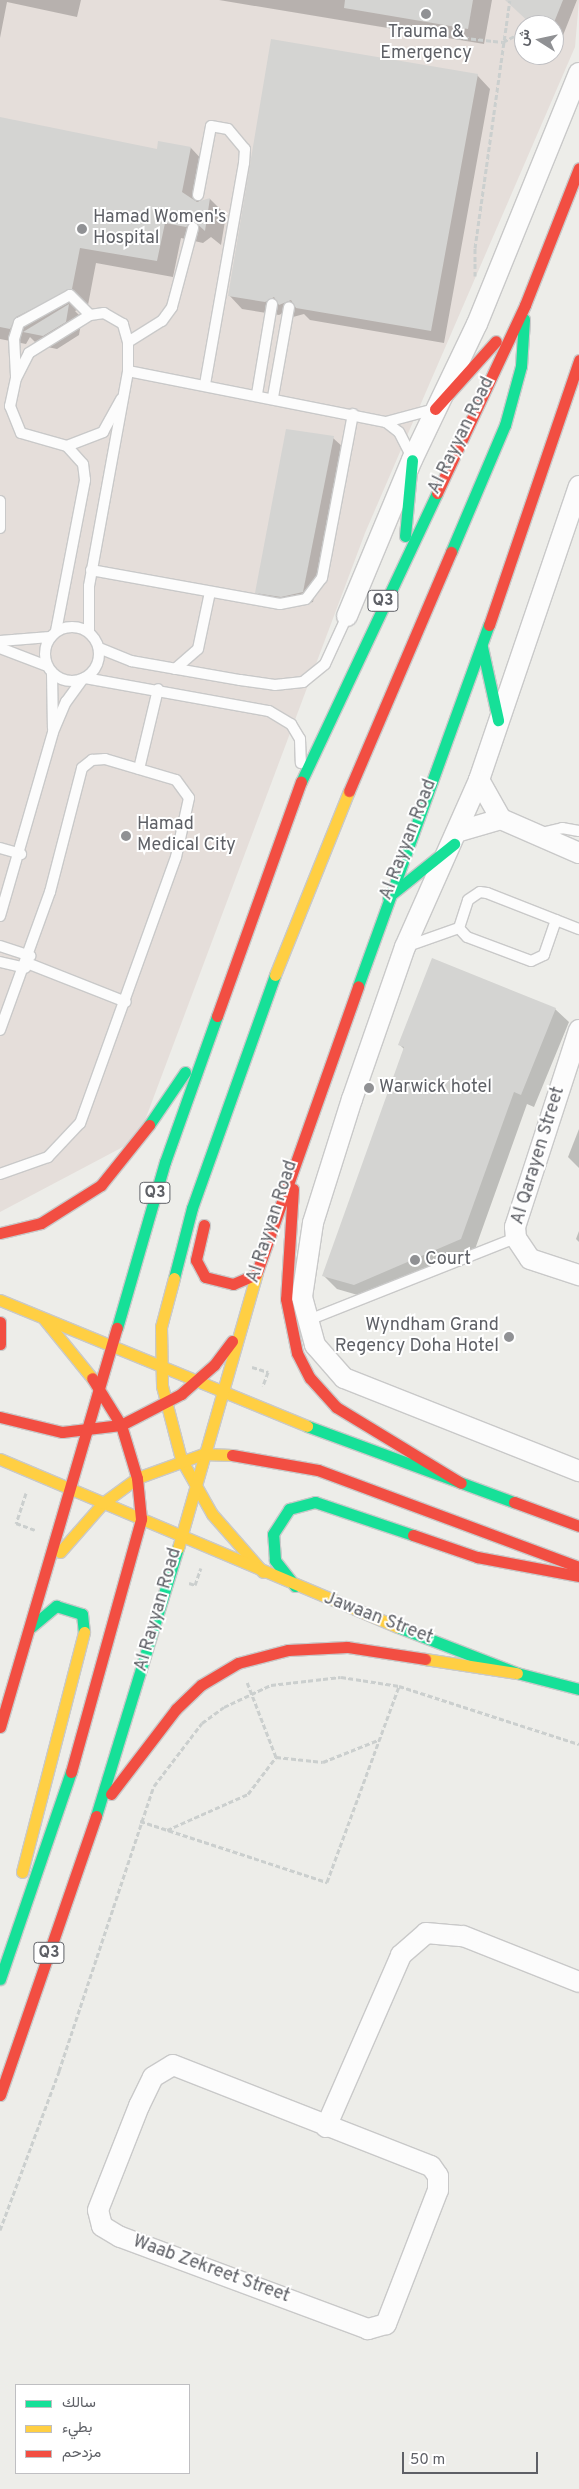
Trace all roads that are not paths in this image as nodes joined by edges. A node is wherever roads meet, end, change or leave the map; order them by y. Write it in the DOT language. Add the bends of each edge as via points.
graph roads {
  1 [pos="579,73"];
  2 [pos="579,168"];
  3 [pos="198,196"];
  4 [pos="192,228"];
  5 [pos="272,304"];
  6 [pos="525,305"];
  7 [pos="289,307"];
  8 [pos="90,315"];
  9 [pos="128,342"];
  10 [pos="579,360"];
  11 [pos="128,371"];
  12 [pos="16,378"];
  13 [pos="205,385"];
  14 [pos="257,394"];
  15 [pos="273,397"];
  16 [pos="121,399"];
  17 [pos="435,409"];
  18 [pos="353,414"];
  19 [pos="386,422"];
  20 [pos="67,446"];
  21 [pos="412,460"];
  22 [pos="579,486"];
  23 [pos="0,501"];
  24 [pos="0,528"];
  25 [pos="91,570"];
  26 [pos="394,578"];
  27 [pos="210,592"];
  28 [pos="347,616"];
  29 [pos="89,632"];
  30 [pos="53,634"];
  31 [pos="0,641"];
  32 [pos="482,647"];
  33 [pos="0,648"];
  34 [pos="99,648"];
  35 [pos="49,669"];
  36 [pos="175,669"];
  37 [pos="84,678"];
  38 [pos="158,689"];
  39 [pos="498,720"];
  40 [pos="53,732"];
  41 [pos="139,769"];
  42 [pos="479,780"];
  43 [pos="301,781"];
  44 [pos="501,819"];
  45 [pos="579,832"];
  46 [pos="535,834"];
  47 [pos="457,837"];
  48 [pos="0,848"];
  49 [pos="579,853"];
  50 [pos="21,854"];
  51 [pos="388,896"];
  52 [pos="0,916"];
  53 [pos="295,919"];
  54 [pos="556,920"];
  55 [pos="459,928"];
  56 [pos="579,930"];
  57 [pos="0,946"];
  58 [pos="405,948"];
  59 [pos="0,962"];
  60 [pos="27,962"];
  61 [pos="126,1002"];
  62 [pos="0,1030"];
  63 [pos="579,1030"];
  64 [pos="206,1041"];
  65 [pos="258,1063"];
  66 [pos="295,1152"];
  67 [pos="0,1174"];
  68 [pos="208,1213"];
  69 [pos="0,1233"];
  70 [pos="516,1238"];
  71 [pos="256,1274"];
  72 [pos="579,1275"];
  73 [pos="0,1300"];
  74 [pos="44,1319"];
  75 [pos="306,1321"];
  76 [pos="0,1322"];
  77 [pos="238,1333"];
  78 [pos="0,1344"];
  79 [pos="113,1347"];
  80 [pos="160,1366"];
  81 [pos="196,1381"];
  82 [pos="100,1387"];
  83 [pos="222,1392"];
  84 [pos="165,1406"];
  85 [pos="0,1417"];
  86 [pos="121,1425"];
  87 [pos="88,1431"];
  88 [pos="204,1454"];
  89 [pos="0,1459"];
  90 [pos="181,1459"];
  91 [pos="579,1471"];
  92 [pos="137,1478"];
  93 [pos="461,1483"];
  94 [pos="195,1487"];
  95 [pos="72,1490"];
  96 [pos="103,1503"];
  97 [pos="141,1519"];
  98 [pos="579,1526"];
  99 [pos="181,1535"];
  100 [pos="51,1562"];
  101 [pos="579,1568"];
  102 [pos="263,1572"];
  103 [pos="579,1576"];
  104 [pos="296,1587"];
  105 [pos="31,1628"];
  106 [pos="517,1673"];
  107 [pos="579,1689"];
  108 [pos="0,1727"];
  109 [pos="98,1811"];
  110 [pos="0,1978"];
  111 [pos="579,1982"];
  112 [pos="0,2095"];
  113 [pos="326,2127"];
  1 -- 17 [label="street, Al Rayyan Road" via="477,324"];
  2 -- 6 [label="main road, Al Rayyan Road / Q3"];
  3 -- 13 [label="lane" via="211,126 228,129 242,143 244,163"];
  4 -- 9 [label="lane" via="172,307 162,322"];
  5 -- 14 [label="lane"];
  6 -- 17 [label="main road"];
  6 -- 26 [label="main road, Al Rayyan Road / Q3"];
  6 -- 53 [label="main road" via="521,366 505,425"];
  7 -- 15 [label="lane"];
  8 -- 9 [label="lane" via="114,317 123,324"];
  8 -- 12 [label="lane" via="29,353"];
  8 -- 12 [label="lane" via="70,295 19,323 14,339"];
  9 -- 11 [label="lane"];
  10 -- 32 [label="main road, Al Rayyan Road / Q3"];
  11 -- 13 [label="lane"];
  11 -- 16 [label="lane"];
  12 -- 20 [label="lane" via="10,406 18,429 42,442"];
  13 -- 14 [label="lane"];
  14 -- 15 [label="lane"];
  15 -- 18 [label="lane"];
  16 -- 20 [label="lane" via="103,432"];
  16 -- 25 [label="lane"];
  17 -- 19 [label="lane"];
  17 -- 21 [label="street, Al Rayyan Road"];
  18 -- 19 [label="lane"];
  18 -- 27 [label="lane" via="316,590 294,604"];
  19 -- 21 [label="lane" via="399,432"];
  20 -- 30 [label="lane" via="83,464 85,480"];
  21 -- 26 [label="main road" via="404,539"];
  21 -- 28 [label="street, Al Rayyan Road"];
  22 -- 39 [label="street"];
  23 -- 24 [label="lane"];
  25 -- 27 [label="lane"];
  25 -- 29 [label="lane"];
  26 -- 43 [label="main road, Al Rayyan Road / Q3"];
  27 -- 36 [label="lane" via="198,649"];
  28 -- 36 [label="lane" via="325,664 302,682 275,685"];
  29 -- 30 [label="lane" via="73,626"];
  29 -- 34 [label="lane"];
  30 -- 31 [label="lane"];
  30 -- 35 [label="lane" via="44,656"];
  32 -- 39 [label="main road"];
  32 -- 51 [label="main road, Al Rayyan Road / Q3"];
  33 -- 35 [label="lane"];
  34 -- 36 [label="lane" via="131,661"];
  34 -- 37 [label="lane" via="97,665"];
  35 -- 37 [label="lane" via="67,681"];
  35 -- 40 [label="lane"];
  37 -- 38 [label="lane"];
  37 -- 40 [label="lane" via="66,702"];
  38 -- 41 [label="lane"];
  38 -- 43 [label="lane" via="269,711 291,724 300,740"];
  39 -- 42 [label="street"];
  40 -- 50 [label="lane"];
  41 -- 60 [label="lane" via="105,759 92,760 82,768"];
  41 -- 61 [label="lane" via="176,780 189,798 176,857"];
  42 -- 44 [label="street"];
  42 -- 47 [label="street"];
  43 -- 64 [label="main road, Al Rayyan Road / Q3"];
  44 -- 46 [label="street"];
  44 -- 47 [label="street"];
  45 -- 46 [label="lane" via="562,828"];
  46 -- 49 [label="street"];
  47 -- 51 [label="main road"];
  47 -- 58 [label="street"];
  48 -- 50 [label="lane"];
  50 -- 52 [label="lane"];
  51 -- 66 [label="main road, Al Rayyan Road / Q3"];
  53 -- 65 [label="main road"];
  53 -- 80 [label="main road" via="192,1208 161,1327"];
  54 -- 55 [label="lane" via="480,892 468,900"];
  54 -- 55 [label="lane" via="544,955 531,961 467,937"];
  54 -- 56 [label="lane"];
  55 -- 58 [label="lane"];
  57 -- 60 [label="lane"];
  58 -- 75 [label="street" via="313,1223 303,1268"];
  59 -- 60 [label="lane"];
  60 -- 61 [label="lane"];
  60 -- 62 [label="lane"];
  61 -- 67 [label="lane" via="71,1137 48,1157"];
  63 -- 70 [label="street, Al Qarayen Street" via="515,1227"];
  64 -- 69 [label="main road" via="127,1158 101,1186 41,1223"];
  64 -- 79 [label="main road, Al Rayyan Road / Q3" via="156,1190"];
  66 -- 71 [label="main road, Al Rayyan Road / Q3"];
  66 -- 93 [label="main road" via="286,1299 297,1353 336,1407"];
  68 -- 71 [label="main road" via="196,1251 205,1277 233,1284"];
  70 -- 72 [label="street, Al Qarayen Street" via="530,1259"];
  70 -- 75 [label="lane"];
  71 -- 77 [label="main road, Al Rayyan Road / Q3"];
  73 -- 74 [label="main road"];
  74 -- 79 [label="main road"];
  74 -- 82 [label="main road"];
  75 -- 91 [label="street" via="315,1344 344,1378"];
  76 -- 78 [label="main road"];
  77 -- 81 [label="main road"];
  77 -- 83 [label="main road, Al Rayyan Road / Q3"];
  79 -- 80 [label="main road"];
  79 -- 82 [label="main road, Al Rayyan Road / Q3"];
  80 -- 81 [label="main road"];
  80 -- 84 [label="main road"];
  81 -- 83 [label="main road"];
  81 -- 84 [label="main road"];
  82 -- 86 [label="main road"];
  82 -- 87 [label="main road, Al Rayyan Road / Q3"];
  83 -- 88 [label="main road, Al Rayyan Road / Q3"];
  83 -- 93 [label="main road"];
  84 -- 86 [label="main road"];
  84 -- 90 [label="main road"];
  85 -- 87 [label="main road" via="40,1430"];
  86 -- 87 [label="main road"];
  86 -- 92 [label="main road"];
  87 -- 95 [label="main road, Al Rayyan Road / Q3"];
  88 -- 90 [label="main road"];
  88 -- 94 [label="main road, Al Rayyan Road / Q3"];
  88 -- 101 [label="main road" via="248,1455 318,1470"];
  89 -- 95 [label="main road, Jawaan Street"];
  90 -- 92 [label="main road"];
  90 -- 94 [label="main road"];
  92 -- 96 [label="main road"];
  92 -- 97 [label="main road"];
  93 -- 98 [label="main road"];
  94 -- 99 [label="main road, Al Rayyan Road / Q3"];
  94 -- 102 [label="main road"];
  95 -- 96 [label="main road, Jawaan Street"];
  95 -- 100 [label="main road, Al Rayyan Road / Q3"];
  96 -- 97 [label="main road, Jawaan Street"];
  96 -- 100 [label="main road"];
  97 -- 99 [label="main road, Jawaan Street"];
  97 -- 110 [label="main road" via="69,1779"];
  99 -- 102 [label="main road, Jawaan Street"];
  99 -- 109 [label="main road, Al Rayyan Road / Q3"];
  100 -- 105 [label="main road, Al Rayyan Road / Q3"];
  102 -- 104 [label="main road, Jawaan Street"];
  103 -- 104 [label="main road" via="477,1557 314,1502 289,1509 273,1534 275,1560"];
  104 -- 106 [label="main road, Jawaan Street"];
  105 -- 108 [label="main road, Al Rayyan Road / Q3"];
  105 -- 110 [label="main road" via="56,1606 70,1607 82,1614 84,1644 32,1824"];
  106 -- 107 [label="main road, Jawaan Street"];
  106 -- 109 [label="main road" via="347,1646 288,1650 238,1663 201,1685 176,1709"];
  109 -- 112 [label="main road, Al Rayyan Road / Q3"];
  111 -- 113 [label="street" via="463,1936 426,1933 401,1955"];
  113 -- 113 [label="street, Waab Zekreet Street" via="173,2065 153,2077 139,2106 98,2210 102,2226 120,2236 368,2329 386,2324 438,2190 438,2176 431,2166"];
}
